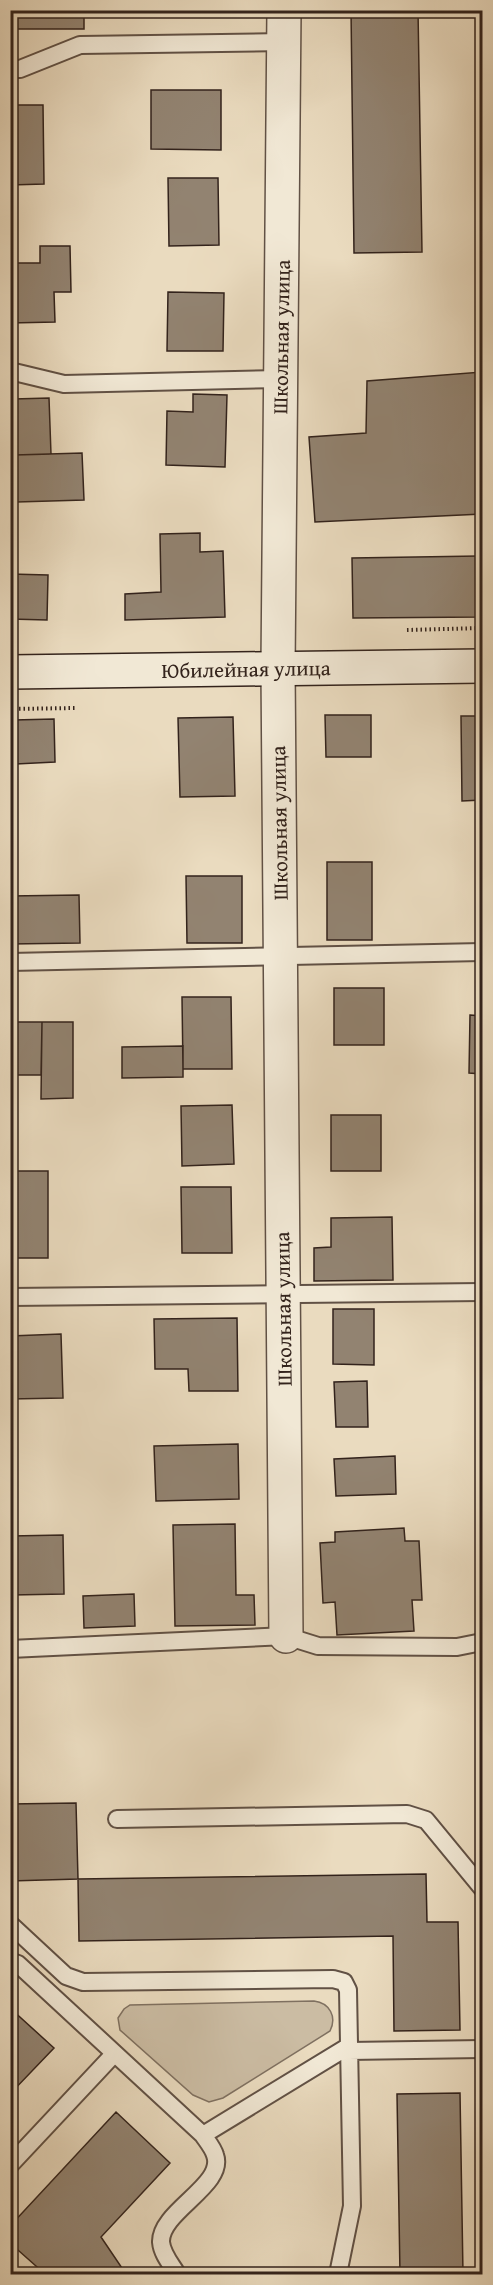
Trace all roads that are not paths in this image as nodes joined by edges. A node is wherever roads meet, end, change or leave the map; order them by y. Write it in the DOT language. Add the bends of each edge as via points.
graph roads {
  1 [pos="284,26"];
  2 [pos="10,69"];
  3 [pos="10,371"];
  4 [pos="281,379"];
  5 [pos="483,666"];
  6 [pos="278,668"];
  7 [pos="10,672"];
  8 [pos="483,951"];
  9 [pos="280,957"];
  10 [pos="10,962"];
  11 [pos="483,1292"];
  12 [pos="283,1295"];
  13 [pos="10,1297"];
  14 [pos="286,1636"];
  15 [pos="483,1642"];
  16 [pos="10,1649"];
  17 [pos="117,1819"];
  18 [pos="483,1888"];
  19 [pos="10,1924"];
  20 [pos="10,1961"];
  21 [pos="349,2049"];
  22 [pos="483,2049"];
  23 [pos="114,2054"];
  24 [pos="202,2136"];
  25 [pos="10,2165"];
  26 [pos="177,2274"];
  27 [pos="338,2274"];
  1 -- 2 [label="lane" via="80,45 20,69"];
  1 -- 4 [label="street, Школьная улица"];
  3 -- 4 [label="lane" via="64,384"];
  4 -- 6 [label="street, Школьная улица"];
  5 -- 6 [label="street, Юбилейная улица"];
  6 -- 7 [label="street, Юбилейная улица"];
  6 -- 9 [label="street, Школьная улица"];
  8 -- 9 [label="lane"];
  9 -- 10 [label="lane"];
  9 -- 12 [label="street, Школьная улица"];
  11 -- 12 [label="lane"];
  12 -- 13 [label="lane"];
  12 -- 14 [label="street, Школьная улица"];
  14 -- 15 [label="lane" via="318,1646 457,1647"];
  14 -- 16 [label="lane"];
  17 -- 18 [label="lane" via="407,1814 426,1820"];
  19 -- 21 [label="lane" via="66,1976 83,1983 341,1980 348,1990"];
  20 -- 23 [label="lane" via="18,1964"];
  21 -- 22 [label="lane"];
  21 -- 24 [label="lane"];
  21 -- 27 [label="lane" via="352,2206"];
  23 -- 24 [label="lane"];
  23 -- 25 [label="lane"];
  24 -- 26 [label="lane" via="216,2156 215,2170 163,2229 163,2251"];
}
